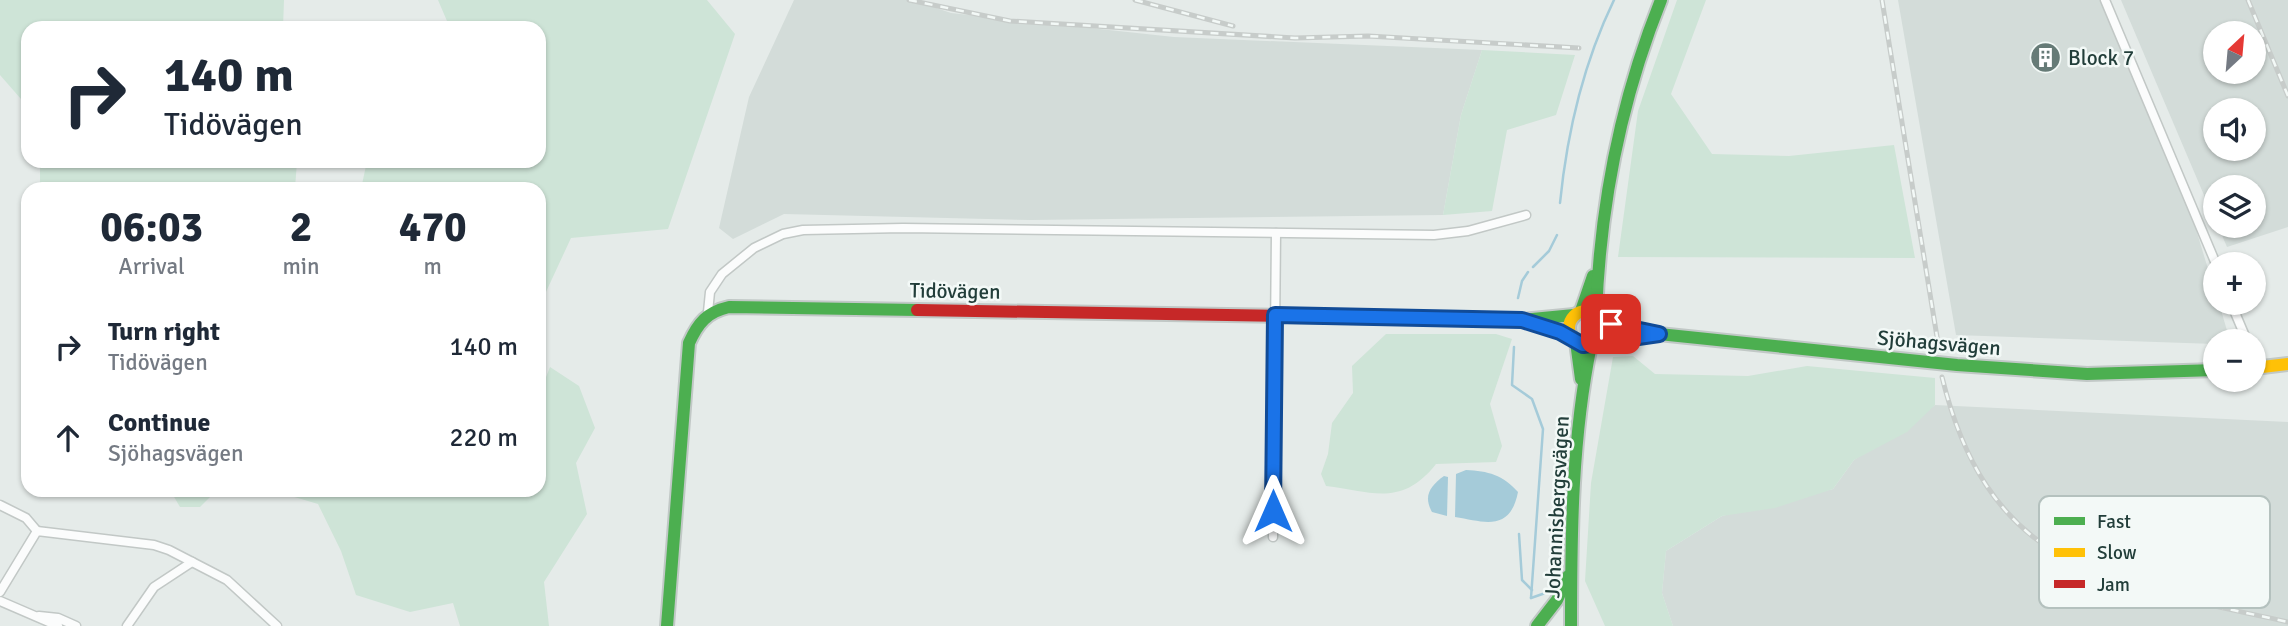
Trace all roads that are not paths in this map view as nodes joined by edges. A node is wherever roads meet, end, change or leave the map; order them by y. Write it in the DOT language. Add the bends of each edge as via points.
graph roads {
  1 [pos="1661,0"];
  2 [pos="2105,0"];
  3 [pos="1526,215"];
  4 [pos="1276,233"];
  5 [pos="2211,252"];
  6 [pos="1597,266"];
  7 [pos="708,312"];
  8 [pos="1577,313"];
  9 [pos="1275,315"];
  10 [pos="1599,318"];
  11 [pos="1522,320"];
  12 [pos="1659,334"];
  13 [pos="1573,339"];
  14 [pos="1595,343"];
  15 [pos="2288,364"];
  16 [pos="2266,365"];
  17 [pos="2203,370"];
  18 [pos="1583,389"];
  19 [pos="0,505"];
  20 [pos="37,531"];
  21 [pos="1273,537"];
  22 [pos="192,562"];
  23 [pos="1569,575"];
  24 [pos="0,592"];
  25 [pos="0,601"];
  26 [pos="37,616"];
  27 [pos="58,626"];
  28 [pos="76,626"];
  29 [pos="128,626"];
  30 [pos="276,626"];
  31 [pos="667,626"];
  32 [pos="1537,626"];
  33 [pos="1571,626"];
  1 -- 6 [label="main road" via="1624,106 1606,189"];
  2 -- 5 [label="street"];
  3 -- 4 [label="street" via="1447,235"];
  4 -- 7 [label="street" via="803,230 783,234 743,256 713,285"];
  4 -- 9 [label="street"];
  6 -- 8 [label="main road"];
  6 -- 10 [label="main road"];
  7 -- 9 [label="main road, Tidövägen" via="729,307"];
  7 -- 31 [label="main road" via="689,343"];
  8 -- 10 [label="main road"];
  8 -- 11 [label="main road, Tidövägen"];
  8 -- 13 [label="main road" via="1570,321"];
  9 -- 11 [label="main road, Tidövägen"];
  9 -- 21 [label="street"];
  10 -- 12 [label="main road, Sjöhagsvägen"];
  10 -- 14 [label="main road" via="1602,334"];
  11 -- 13 [label="main road, Tidövägen"];
  12 -- 14 [label="main road, Sjöhagsvägen"];
  12 -- 17 [label="main road, Sjöhagsvägen" via="2087,374"];
  13 -- 14 [label="main road"];
  13 -- 18 [label="main road, Johannisbergsvägen"];
  14 -- 18 [label="main road, Johannisbergsvägen"];
  15 -- 16 [label="main road"];
  18 -- 23 [label="main road, Johannisbergsvägen"];
  19 -- 20 [label="street" via="26,518"];
  20 -- 22 [label="street" via="154,545"];
  20 -- 24 [label="street"];
  22 -- 29 [label="street" via="154,587"];
  22 -- 30 [label="street" via="227,580"];
  23 -- 32 [label="main road"];
  23 -- 33 [label="main road, Johannisbergsvägen"];
  25 -- 26 [label="street"];
  26 -- 27 [label="street"];
  26 -- 28 [label="street"];
}
